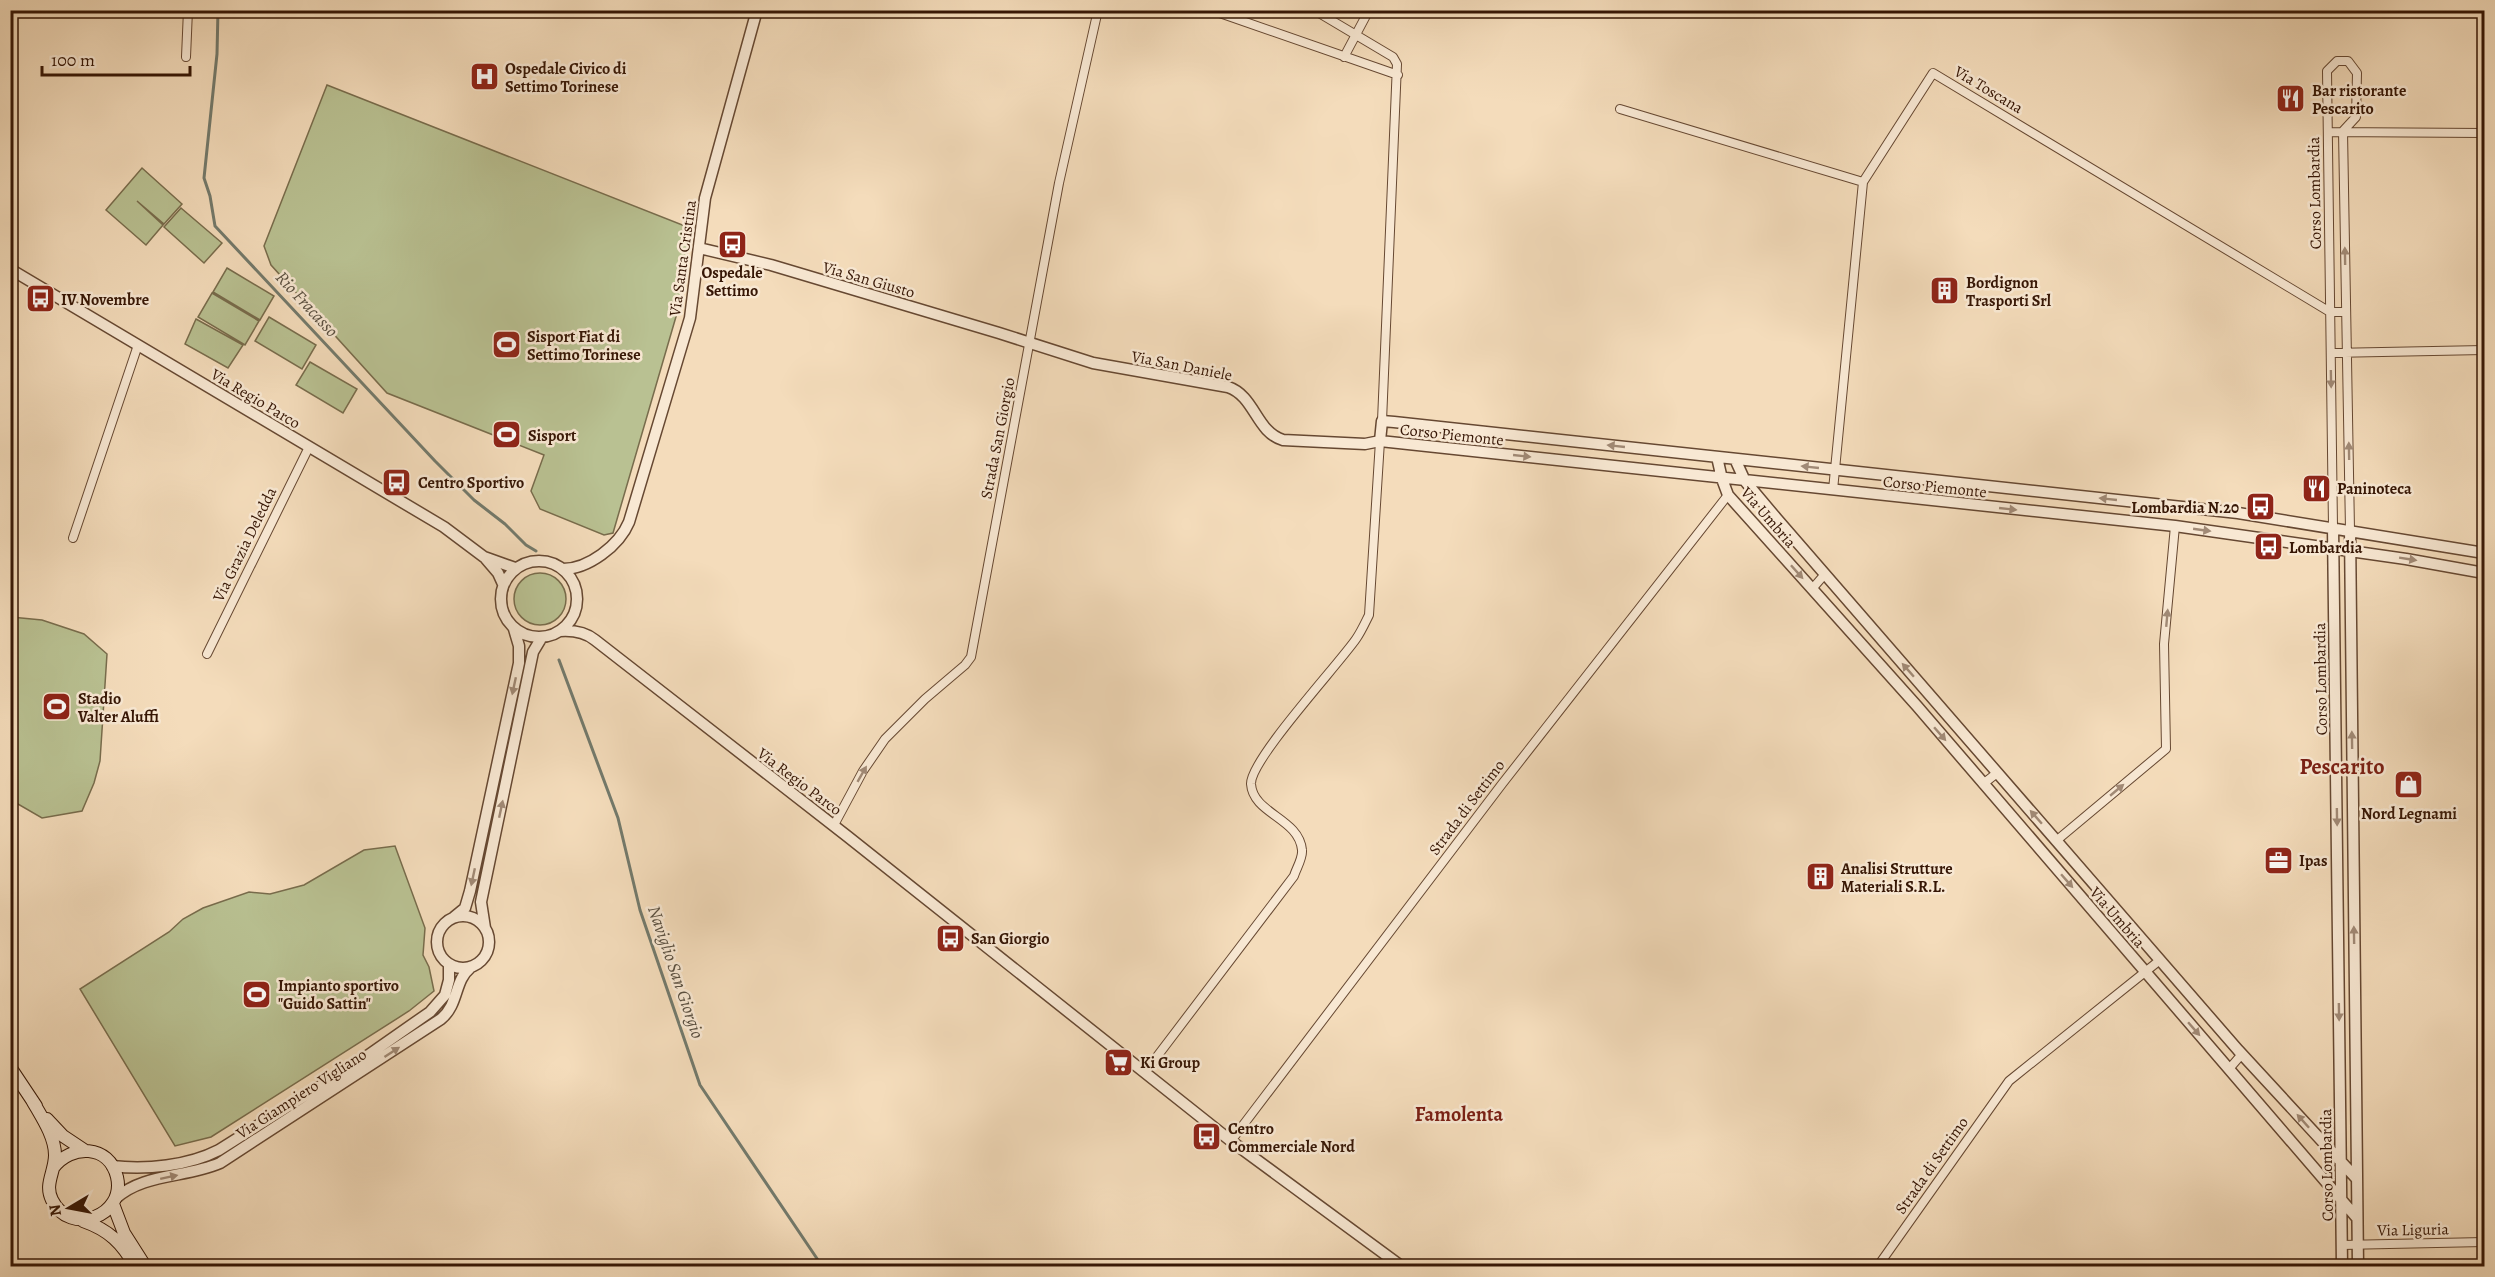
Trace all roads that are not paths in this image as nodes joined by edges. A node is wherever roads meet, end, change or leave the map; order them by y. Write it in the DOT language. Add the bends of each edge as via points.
graph roads {
  1 [pos="188,10"];
  2 [pos="757,10"];
  3 [pos="1098,10"];
  4 [pos="1314,10"];
  5 [pos="1369,10"];
  6 [pos="1215,11"];
  7 [pos="1356,34"];
  8 [pos="186,57"];
  9 [pos="1344,57"];
  10 [pos="1398,75"];
  11 [pos="1620,109"];
  12 [pos="2328,132"];
  13 [pos="2343,132"];
  14 [pos="2484,133"];
  15 [pos="1863,182"];
  16 [pos="699,248"];
  17 [pos="10,269"];
  18 [pos="2330,312"];
  19 [pos="2346,312"];
  20 [pos="1030,343"];
  21 [pos="138,345"];
  22 [pos="2484,350"];
  23 [pos="2347,352"];
  24 [pos="2331,353"];
  25 [pos="1382,421"];
  26 [pos="1490,432"];
  27 [pos="1380,441"];
  28 [pos="309,447"];
  29 [pos="1488,453"];
  30 [pos="1717,457"];
  31 [pos="1735,459"];
  32 [pos="1835,470"];
  33 [pos="1722,479"];
  34 [pos="1745,481"];
  35 [pos="1833,490"];
  36 [pos="1728,495"];
  37 [pos="2082,496"];
  38 [pos="2150,503"];
  39 [pos="2081,517"];
  40 [pos="2148,523"];
  41 [pos="2175,526"];
  42 [pos="2333,527"];
  43 [pos="2350,530"];
  44 [pos="73,538"];
  45 [pos="2334,549"];
  46 [pos="2350,551"];
  47 [pos="2484,553"];
  48 [pos="484,557"];
  49 [pos="588,563"];
  50 [pos="515,568"];
  51 [pos="562,569"];
  52 [pos="2484,573"];
  53 [pos="1825,574"];
  54 [pos="503,584"];
  55 [pos="1812,589"];
  56 [pos="577,593"];
  57 [pos="575,611"];
  58 [pos="514,629"];
  59 [pos="560,631"];
  60 [pos="588,635"];
  61 [pos="542,637"];
  62 [pos="207,654"];
  63 [pos="1930,695"];
  64 [pos="1917,706"];
  65 [pos="1997,772"];
  66 [pos="1983,784"];
  67 [pos="2336,790"];
  68 [pos="2353,790"];
  69 [pos="834,825"];
  70 [pos="2056,841"];
  71 [pos="454,917"];
  72 [pos="485,928"];
  73 [pos="2160,960"];
  74 [pos="449,965"];
  75 [pos="470,968"];
  76 [pos="2145,971"];
  77 [pos="2242,1054"];
  78 [pos="2340,1062"];
  79 [pos="2356,1063"];
  80 [pos="10,1066"];
  81 [pos="2229,1069"];
  82 [pos="1146,1071"];
  83 [pos="32,1100"];
  84 [pos="1231,1141"];
  85 [pos="84,1150"];
  86 [pos="2340,1162"];
  87 [pos="112,1166"];
  88 [pos="52,1168"];
  89 [pos="2357,1179"];
  90 [pos="2341,1199"];
  91 [pos="114,1201"];
  92 [pos="2358,1218"];
  93 [pos="79,1220"];
  94 [pos="2484,1242"];
  95 [pos="2342,1245"];
  96 [pos="2358,1245"];
  97 [pos="135,1266"];
  98 [pos="145,1266"];
  99 [pos="1401,1266"];
  100 [pos="1878,1266"];
  101 [pos="2342,1266"];
  102 [pos="2358,1266"];
  1 -- 8 [label="street"];
  2 -- 16 [label="street, Via Santa Cristina" via="705,198"];
  3 -- 20 [label="street, Strada San Giorgio" via="1059,183"];
  4 -- 7 [label="street"];
  5 -- 7 [label="street"];
  6 -- 9 [label="street"];
  7 -- 9 [label="street"];
  7 -- 10 [label="street" via="1393,57"];
  9 -- 10 [label="street"];
  10 -- 25 [label="street"];
  11 -- 15 [label="street"];
  12 -- 13 [label="street"];
  12 -- 13 [label="street, Corso Lombardia" via="2327,71 2337,61 2348,61 2357,73 2356,117"];
  12 -- 18 [label="street, Corso Lombardia"];
  13 -- 14 [label="street"];
  19 -- 13 [label="street, Corso Lombardia, one-way"];
  15 -- 18 [label="street, Via Toscana" via="1933,73"];
  15 -- 32 [label="street, Via Toscana"];
  16 -- 20 [label="street, Via San Giusto"];
  16 -- 49 [label="street, Via Santa Cristina" via="690,318 629,522 614,543"];
  17 -- 21 [label="street, Via Regio Parco"];
  18 -- 19 [label="street"];
  18 -- 24 [label="street, Corso Lombardia"];
  19 -- 23 [label="street, Corso Lombardia"];
  20 -- 27 [label="street, Via San Daniele" via="1093,363 1232,388 1245,397 1263,425 1277,438 1365,444"];
  69 -- 20 [label="street, Strada San Giorgio, one-way" via="885,739 971,657"];
  21 -- 28 [label="street, Via Regio Parco"];
  21 -- 44 [label="street"];
  22 -- 23 [label="street"];
  23 -- 24 [label="street"];
  43 -- 23 [label="street, Corso Lombardia, one-way"];
  24 -- 42 [label="street, Corso Lombardia, one-way"];
  25 -- 26 [label="street, Corso Piemonte"];
  25 -- 27 [label="street"];
  26 -- 29 [label="street"];
  30 -- 26 [label="street, Corso Piemonte, one-way"];
  27 -- 29 [label="street, Corso Piemonte"];
  27 -- 82 [label="street" via="1369,615 1356,638 1253,771 1251,784 1256,800 1297,833 1303,852 1294,876"];
  28 -- 48 [label="street, Via Regio Parco" via="444,527"];
  28 -- 62 [label="street, Via Grazia Deledda"];
  29 -- 33 [label="street, Corso Piemonte, one-way"];
  30 -- 31 [label="street, Corso Piemonte"];
  30 -- 33 [label="street, Via Umbria"];
  32 -- 31 [label="street, Corso Piemonte, one-way"];
  31 -- 34 [label="street, Via Umbria"];
  32 -- 35 [label="street, Via Toscana"];
  32 -- 37 [label="street, Corso Piemonte"];
  33 -- 34 [label="street, Corso Piemonte"];
  33 -- 36 [label="street, Via Umbria"];
  34 -- 35 [label="street, Corso Piemonte"];
  34 -- 53 [label="street, Via Umbria"];
  35 -- 39 [label="street, Corso Piemonte, one-way"];
  36 -- 55 [label="street, Via Umbria, one-way"];
  36 -- 84 [label="street, Strada di Settimo"];
  38 -- 37 [label="street, Corso Piemonte, one-way"];
  37 -- 39 [label="street"];
  38 -- 40 [label="street"];
  38 -- 42 [label="street, Corso Piemonte"];
  39 -- 40 [label="street, Corso Piemonte"];
  40 -- 41 [label="street, Corso Piemonte"];
  41 -- 45 [label="street, Corso Piemonte, one-way"];
  70 -- 41 [label="street, one-way" via="2166,749 2164,644"];
  42 -- 43 [label="street, Corso Piemonte"];
  42 -- 45 [label="street, Corso Lombardia"];
  43 -- 46 [label="street, Corso Lombardia"];
  43 -- 47 [label="street, Corso Piemonte"];
  45 -- 46 [label="street, Corso Piemonte"];
  45 -- 67 [label="street, Corso Lombardia"];
  46 -- 52 [label="street, Corso Piemonte, one-way"];
  68 -- 46 [label="street, Corso Lombardia, one-way"];
  48 -- 50 [label="street, Via Regio Parco"];
  48 -- 54 [label="street, Via Regio Parco"];
  49 -- 51 [label="street, Via Santa Cristina"];
  49 -- 56 [label="street"];
  50 -- 51 [label="street" via="539,560"];
  50 -- 54 [label="street"];
  51 -- 56 [label="street" via="572,579"];
  53 -- 55 [label="street"];
  63 -- 53 [label="street, Via Umbria, one-way"];
  54 -- 58 [label="street" via="501,609"];
  55 -- 64 [label="street, Via Umbria"];
  56 -- 57 [label="street"];
  57 -- 59 [label="street"];
  57 -- 60 [label="street, Via Regio Parco"];
  58 -- 61 [label="street"];
  58 -- 71 [label="street, one-way" via="520,654 517,674 470,891 465,908"];
  59 -- 60 [label="street, Via Regio Parco"];
  59 -- 61 [label="street"];
  60 -- 69 [label="street, Via Regio Parco"];
  72 -- 61 [label="street, one-way" via="481,902 533,652"];
  63 -- 64 [label="street"];
  63 -- 65 [label="street, Via Umbria"];
  64 -- 66 [label="street, Via Umbria, one-way"];
  65 -- 66 [label="street"];
  70 -- 65 [label="street, Via Umbria, one-way"];
  66 -- 76 [label="street, Via Umbria, one-way"];
  67 -- 68 [label="street"];
  67 -- 78 [label="street, Corso Lombardia, one-way"];
  79 -- 68 [label="street, Corso Lombardia, one-way"];
  69 -- 82 [label="street, Via Regio Parco"];
  70 -- 73 [label="street, Via Umbria"];
  71 -- 72 [label="street" via="471,917"];
  71 -- 74 [label="street" via="441,928 436,944"];
  72 -- 75 [label="street" via="489,936 487,954"];
  73 -- 76 [label="street, Strada di Settimo"];
  73 -- 77 [label="street, Via Umbria"];
  74 -- 75 [label="street"];
  74 -- 87 [label="street, Via Giampiero Vigliano" via="445,995 430,1012 219,1150 198,1159 172,1163"];
  91 -- 75 [label="street, Via Giampiero Vigliano, one-way" via="143,1182 220,1163 412,1039 446,1016 461,979"];
  76 -- 81 [label="street, Via Umbria, one-way"];
  76 -- 100 [label="street, Strada di Settimo" via="2009,1081"];
  77 -- 81 [label="street"];
  86 -- 77 [label="street, Via Umbria, one-way"];
  78 -- 79 [label="street"];
  78 -- 86 [label="street, Corso Lombardia"];
  79 -- 89 [label="street, Corso Lombardia"];
  80 -- 83 [label="main road"];
  81 -- 90 [label="street, Via Umbria"];
  82 -- 84 [label="street"];
  83 -- 85 [label="main road" via="54,1128"];
  83 -- 88 [label="main road" via="52,1140"];
  84 -- 99 [label="street"];
  85 -- 87 [label="main road" via="105,1157"];
  85 -- 88 [label="main road" via="66,1155"];
  86 -- 89 [label="street, Via Umbria"];
  86 -- 90 [label="street, Corso Lombardia"];
  87 -- 91 [label="main road" via="118,1183"];
  88 -- 93 [label="main road" via="52,1201 68,1217"];
  89 -- 92 [label="street, Corso Lombardia"];
  90 -- 92 [label="street, Via Umbria"];
  90 -- 95 [label="street, Corso Lombardia"];
  91 -- 93 [label="main road" via="98,1217"];
  91 -- 98 [label="main road" via="123,1233"];
  92 -- 96 [label="street, Corso Lombardia"];
  93 -- 97 [label="main road" via="114,1236"];
  94 -- 96 [label="street, Via Liguria"];
  95 -- 96 [label="street, Via Liguria"];
  95 -- 101 [label="street, Corso Lombardia"];
  96 -- 102 [label="street, Corso Lombardia"];
}
